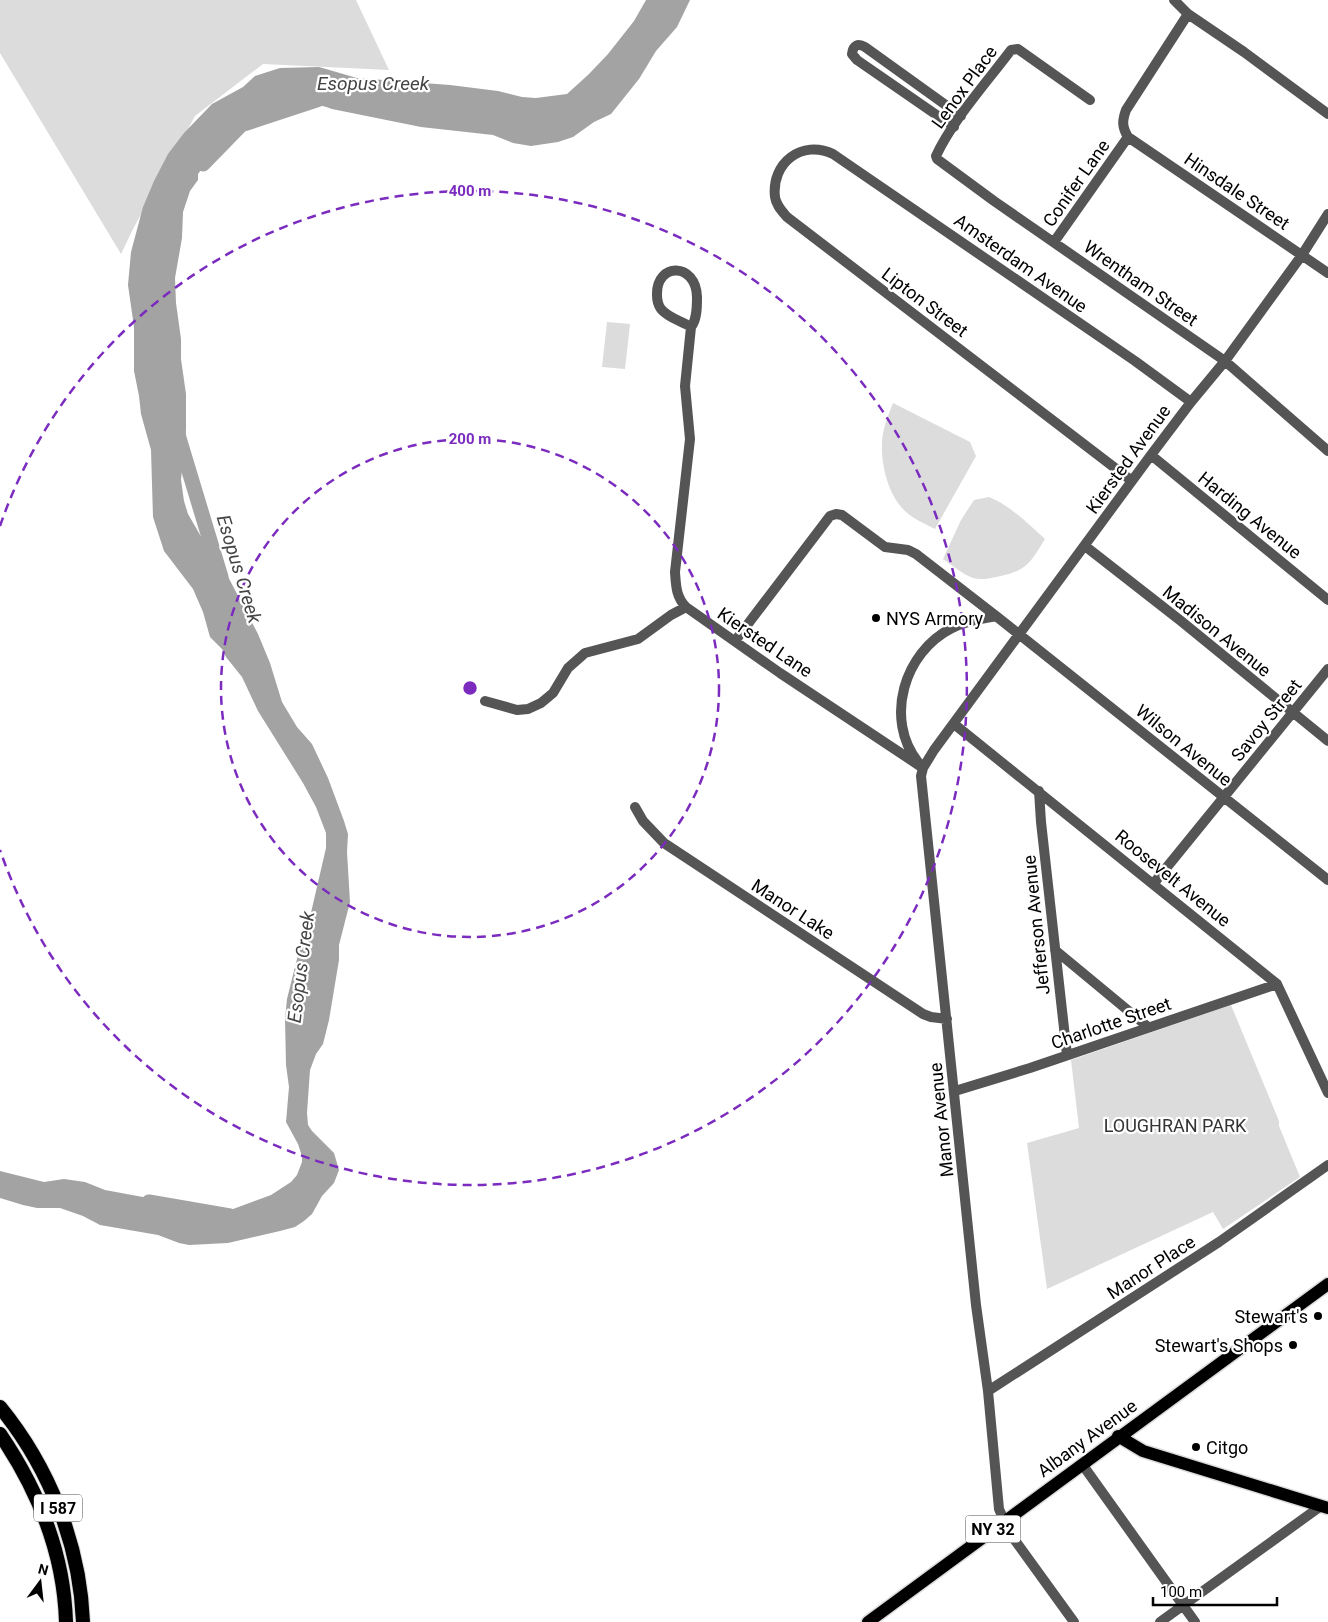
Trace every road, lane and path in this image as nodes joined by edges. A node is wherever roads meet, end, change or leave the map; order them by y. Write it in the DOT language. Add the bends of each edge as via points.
graph roads {
  1 [pos="1174,0"];
  2 [pos="1188,14"];
  3 [pos="1090,100"];
  4 [pos="1328,114"];
  5 [pos="962,116"];
  6 [pos="954,127"];
  7 [pos="1128,137"];
  8 [pos="940,147"];
  9 [pos="830,152"];
  10 [pos="1328,214"];
  11 [pos="1054,242"];
  12 [pos="1302,255"];
  13 [pos="1328,273"];
  14 [pos="691,327"];
  15 [pos="1225,361"];
  16 [pos="1191,402"];
  17 [pos="1328,451"];
  18 [pos="1151,455"];
  19 [pos="1132,481"];
  20 [pos="1085,546"];
  21 [pos="1328,600"];
  22 [pos="686,607"];
  23 [pos="996,616"];
  24 [pos="1020,634"];
  25 [pos="735,642"];
  26 [pos="1328,669"];
  27 [pos="485,701"];
  28 [pos="1292,713"];
  29 [pos="954,724"];
  30 [pos="1328,741"];
  31 [pos="923,768"];
  32 [pos="1039,791"];
  33 [pos="1224,798"];
  34 [pos="635,807"];
  35 [pos="1328,880"];
  36 [pos="1154,883"];
  37 [pos="1055,950"];
  38 [pos="1277,984"];
  39 [pos="947,1019"];
  40 [pos="1148,1027"];
  41 [pos="1067,1055"];
  42 [pos="955,1091"];
  43 [pos="1328,1093"];
  44 [pos="1328,1165"];
  45 [pos="1328,1284"];
  46 [pos="988,1391"];
  47 [pos="0,1407"];
  48 [pos="0,1434"];
  49 [pos="1118,1436"];
  50 [pos="1082,1464"];
  51 [pos="1324,1507"];
  52 [pos="1003,1522"];
  53 [pos="1182,1605"];
  54 [pos="66,1622"];
  55 [pos="82,1622"];
  56 [pos="868,1622"];
  57 [pos="1074,1622"];
  58 [pos="1160,1622"];
  59 [pos="1195,1622"];
  1 -- 2 [label="street"];
  2 -- 4 [label="street"];
  2 -- 7 [label="street, Conifer Lane" via="1126,110 1123,128"];
  3 -- 5 [label="street, Lenox Place" via="1016,49 1011,50"];
  5 -- 6 [label="street, Lenox Place"];
  5 -- 6 [label="street" via="865,47 854,47 852,54 857,60"];
  6 -- 8 [label="street, Lenox Place"];
  7 -- 11 [label="street, Conifer Lane"];
  7 -- 12 [label="street, Hinsdale Street"];
  8 -- 11 [label="street, Wrentham Street" via="937,159"];
  9 -- 16 [label="street, Amsterdam Avenue"];
  9 -- 19 [label="street, Lipton Street" via="809,148 789,158 782,166 775,184 775,198 787,218"];
  10 -- 12 [label="street, Kiersted Avenue"];
  11 -- 15 [label="street, Wrentham Street"];
  12 -- 13 [label="street, Hinsdale Street"];
  12 -- 15 [label="street, Kiersted Avenue"];
  14 -- 14 [label="street" via="665,313 658,305 659,282 666,273 683,272 696,285 696,309"];
  14 -- 22 [label="street" via="685,386 690,439 675,572 677,593"];
  15 -- 16 [label="street, Kiersted Avenue"];
  15 -- 17 [label="street, Wrentham Street"];
  16 -- 18 [label="street, Kiersted Avenue"];
  18 -- 19 [label="street, Kiersted Avenue"];
  18 -- 21 [label="street, Harding Avenue"];
  19 -- 20 [label="street, Kiersted Avenue"];
  20 -- 24 [label="street, Kiersted Avenue"];
  20 -- 28 [label="street, Madison Avenue"];
  22 -- 25 [label="street, Kiersted Lane"];
  22 -- 27 [label="street" via="638,639 585,653 568,668 553,693 541,703 517,710"];
  23 -- 24 [label="street, Wilson Avenue"];
  23 -- 25 [label="street, Wilson Avenue" via="916,554 885,547 842,515 836,514 830,516"];
  23 -- 31 [label="street" via="972,621 940,635 915,660 906,678 902,697 903,731 911,754"];
  24 -- 29 [label="street, Kiersted Avenue"];
  24 -- 33 [label="street, Wilson Avenue"];
  25 -- 31 [label="street, Kiersted Lane"];
  26 -- 28 [label="street, Savoy Street"];
  28 -- 30 [label="street, Madison Avenue"];
  28 -- 33 [label="street, Savoy Street"];
  29 -- 31 [label="street"];
  29 -- 32 [label="street, Roosevelt Avenue"];
  31 -- 39 [label="street, Manor Avenue" via="921,776"];
  32 -- 36 [label="street, Roosevelt Avenue"];
  32 -- 37 [label="street, Jefferson Avenue"];
  33 -- 35 [label="street, Wilson Avenue"];
  33 -- 36 [label="street, Savoy Street"];
  34 -- 39 [label="street, Manor Lake" via="643,821 664,843 922,1014"];
  36 -- 38 [label="street, Roosevelt Avenue"];
  37 -- 40 [label="street"];
  37 -- 41 [label="street, Jefferson Avenue"];
  38 -- 40 [label="street, Charlotte Street"];
  38 -- 43 [label="street, Roosevelt Avenue"];
  39 -- 42 [label="street, Manor Avenue"];
  40 -- 41 [label="street, Charlotte Street"];
  41 -- 42 [label="street, Charlotte Street"];
  42 -- 46 [label="street, Manor Avenue" via="976,1305"];
  44 -- 46 [label="street, Manor Place" via="1219,1242"];
  45 -- 49 [label="main road, Albany Avenue"];
  46 -- 52 [label="street, Manor Avenue"];
  47 -- 55 [label="highway, I 587" via="32,1452 57,1503 75,1563"];
  48 -- 54 [label="highway, I 587" via="32,1488 49,1530 60,1574"];
  49 -- 50 [label="main road, Albany Avenue / NY 32"];
  49 -- 51 [label="main road" via="1143,1451"];
  50 -- 52 [label="main road, Albany Avenue / NY 32"];
  50 -- 53 [label="street"];
  51 -- 53 [label="street"];
  52 -- 56 [label="main road, Albany Avenue / NY 32"];
  52 -- 57 [label="street"];
  53 -- 58 [label="street"];
  53 -- 59 [label="street"];
}
